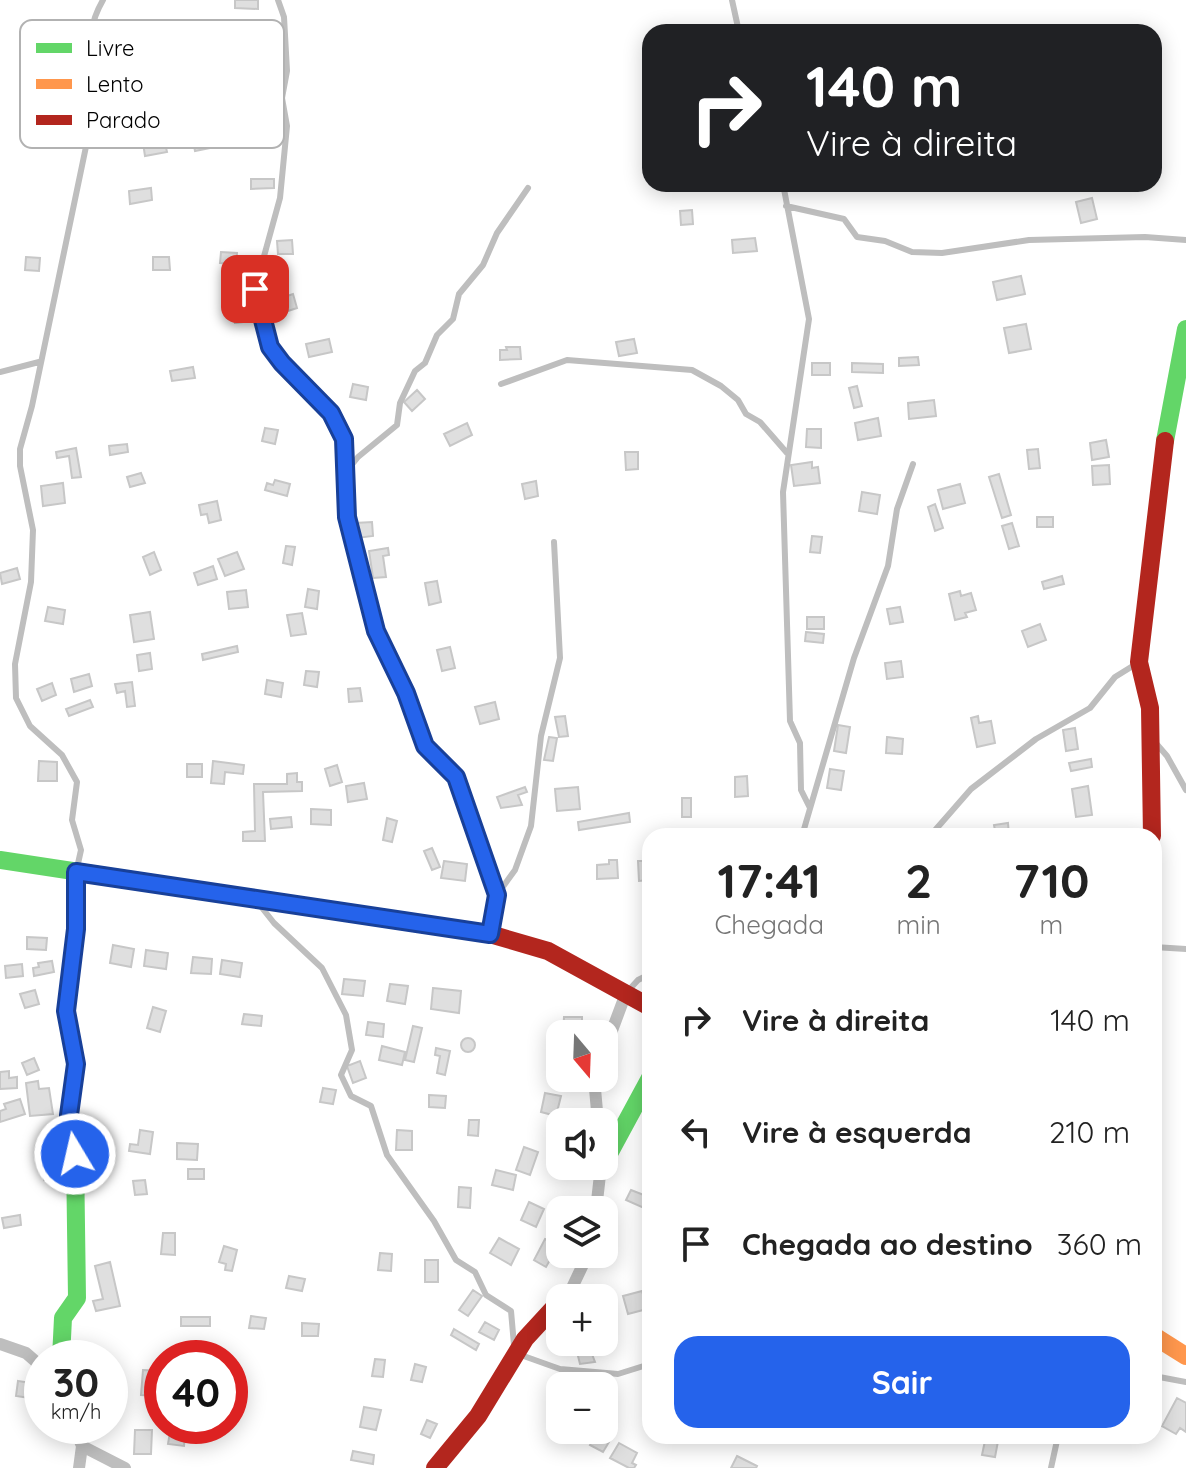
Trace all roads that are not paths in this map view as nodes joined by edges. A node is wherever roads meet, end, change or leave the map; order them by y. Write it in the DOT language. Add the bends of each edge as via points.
graph roads {
  1 [pos="103,0"];
  2 [pos="278,0"];
  3 [pos="732,0"];
  4 [pos="93,20"];
  5 [pos="737,24"];
  6 [pos="284,87"];
  7 [pos="284,109"];
  8 [pos="85,148"];
  9 [pos="528,188"];
  10 [pos="784,192"];
  11 [pos="786,206"];
  12 [pos="1186,240"];
  13 [pos="1186,329"];
  14 [pos="39,362"];
  15 [pos="0,372"];
  16 [pos="501,384"];
  17 [pos="787,453"];
  18 [pos="913,464"];
  19 [pos="346,472"];
  20 [pos="554,542"];
  21 [pos="1139,662"];
  22 [pos="1152,739"];
  23 [pos="1186,790"];
  24 [pos="810,808"];
  25 [pos="804,828"];
  26 [pos="937,828"];
  27 [pos="1152,828"];
  28 [pos="0,860"];
  29 [pos="76,872"];
  30 [pos="497,895"];
  31 [pos="254,899"];
  32 [pos="490,934"];
  33 [pos="1162,948"];
  34 [pos="1186,949"];
  35 [pos="642,978"];
  36 [pos="626,993"];
  37 [pos="642,1002"];
  38 [pos="616,1020"];
  39 [pos="642,1093"];
  40 [pos="618,1137"];
  41 [pos="546,1314"];
  42 [pos="62,1340"];
  43 [pos="1162,1341"];
  44 [pos="0,1344"];
  45 [pos="24,1352"];
  46 [pos="514,1353"];
  47 [pos="1186,1356"];
  48 [pos="642,1366"];
  49 [pos="1162,1378"];
  50 [pos="1186,1382"];
  51 [pos="1056,1444"];
  52 [pos="82,1446"];
  53 [pos="79,1468"];
  54 [pos="125,1468"];
  55 [pos="435,1468"];
  56 [pos="1051,1468"];
  1 -- 4 [label="lane"];
  2 -- 6 [label="lane" via="284,17"];
  3 -- 5 [label="lane"];
  7 -- 19 [label="lane" via="280,198 255,289 270,347 331,413 344,439"];
  8 -- 14 [label="lane"];
  9 -- 19 [label="lane" via="497,233 483,265 459,294 453,319 415,371 400,403 397,425"];
  10 -- 11 [label="lane"];
  11 -- 12 [label="lane" via="844,219 857,237 912,252 942,253 1029,240"];
  11 -- 17 [label="lane" via="809,319"];
  13 -- 21 [label="street" via="1161,463"];
  14 -- 15 [label="lane"];
  14 -- 29 [label="lane" via="20,449 33,530 31,582 15,664 16,698 30,726 62,755 77,782 72,820 81,850"];
  16 -- 17 [label="lane" via="567,360 692,370 738,400"];
  17 -- 24 [label="lane" via="783,492 790,721 800,743 801,790"];
  18 -- 24 [label="lane" via="897,509 888,566 854,658"];
  19 -- 30 [label="lane" via="347,517 376,631 425,746 456,777"];
  20 -- 30 [label="lane" via="560,658 541,736 531,826 515,870"];
  21 -- 22 [label="street"];
  21 -- 26 [label="lane" via="1115,677 1090,708 1036,739 971,789"];
  22 -- 23 [label="lane"];
  22 -- 27 [label="street"];
  24 -- 25 [label="lane"];
  28 -- 29 [label="street"];
  29 -- 31 [label="street"];
  29 -- 42 [label="street" via="76,929 66,1011 76,1064 69,1115 75,1154 77,1298 63,1318"];
  30 -- 32 [label="lane"];
  31 -- 32 [label="street"];
  31 -- 46 [label="lane" via="322,968 346,1015 352,1050 341,1075 351,1096 371,1106 387,1155 456,1260 475,1272 486,1295 511,1311"];
  32 -- 36 [label="street" via="548,951"];
  33 -- 34 [label="lane"];
  35 -- 36 [label="lane"];
  36 -- 37 [label="street"];
  36 -- 38 [label="street"];
  39 -- 40 [label="street"];
  41 -- 46 [label="street"];
  43 -- 47 [label="street"];
  44 -- 45 [label="street"];
  46 -- 48 [label="lane" via="560,1369 618,1374"];
  46 -- 55 [label="street" via="482,1410"];
  49 -- 50 [label="lane"];
  51 -- 56 [label="lane"];
  52 -- 53 [label="street"];
  52 -- 54 [label="street"];
}
